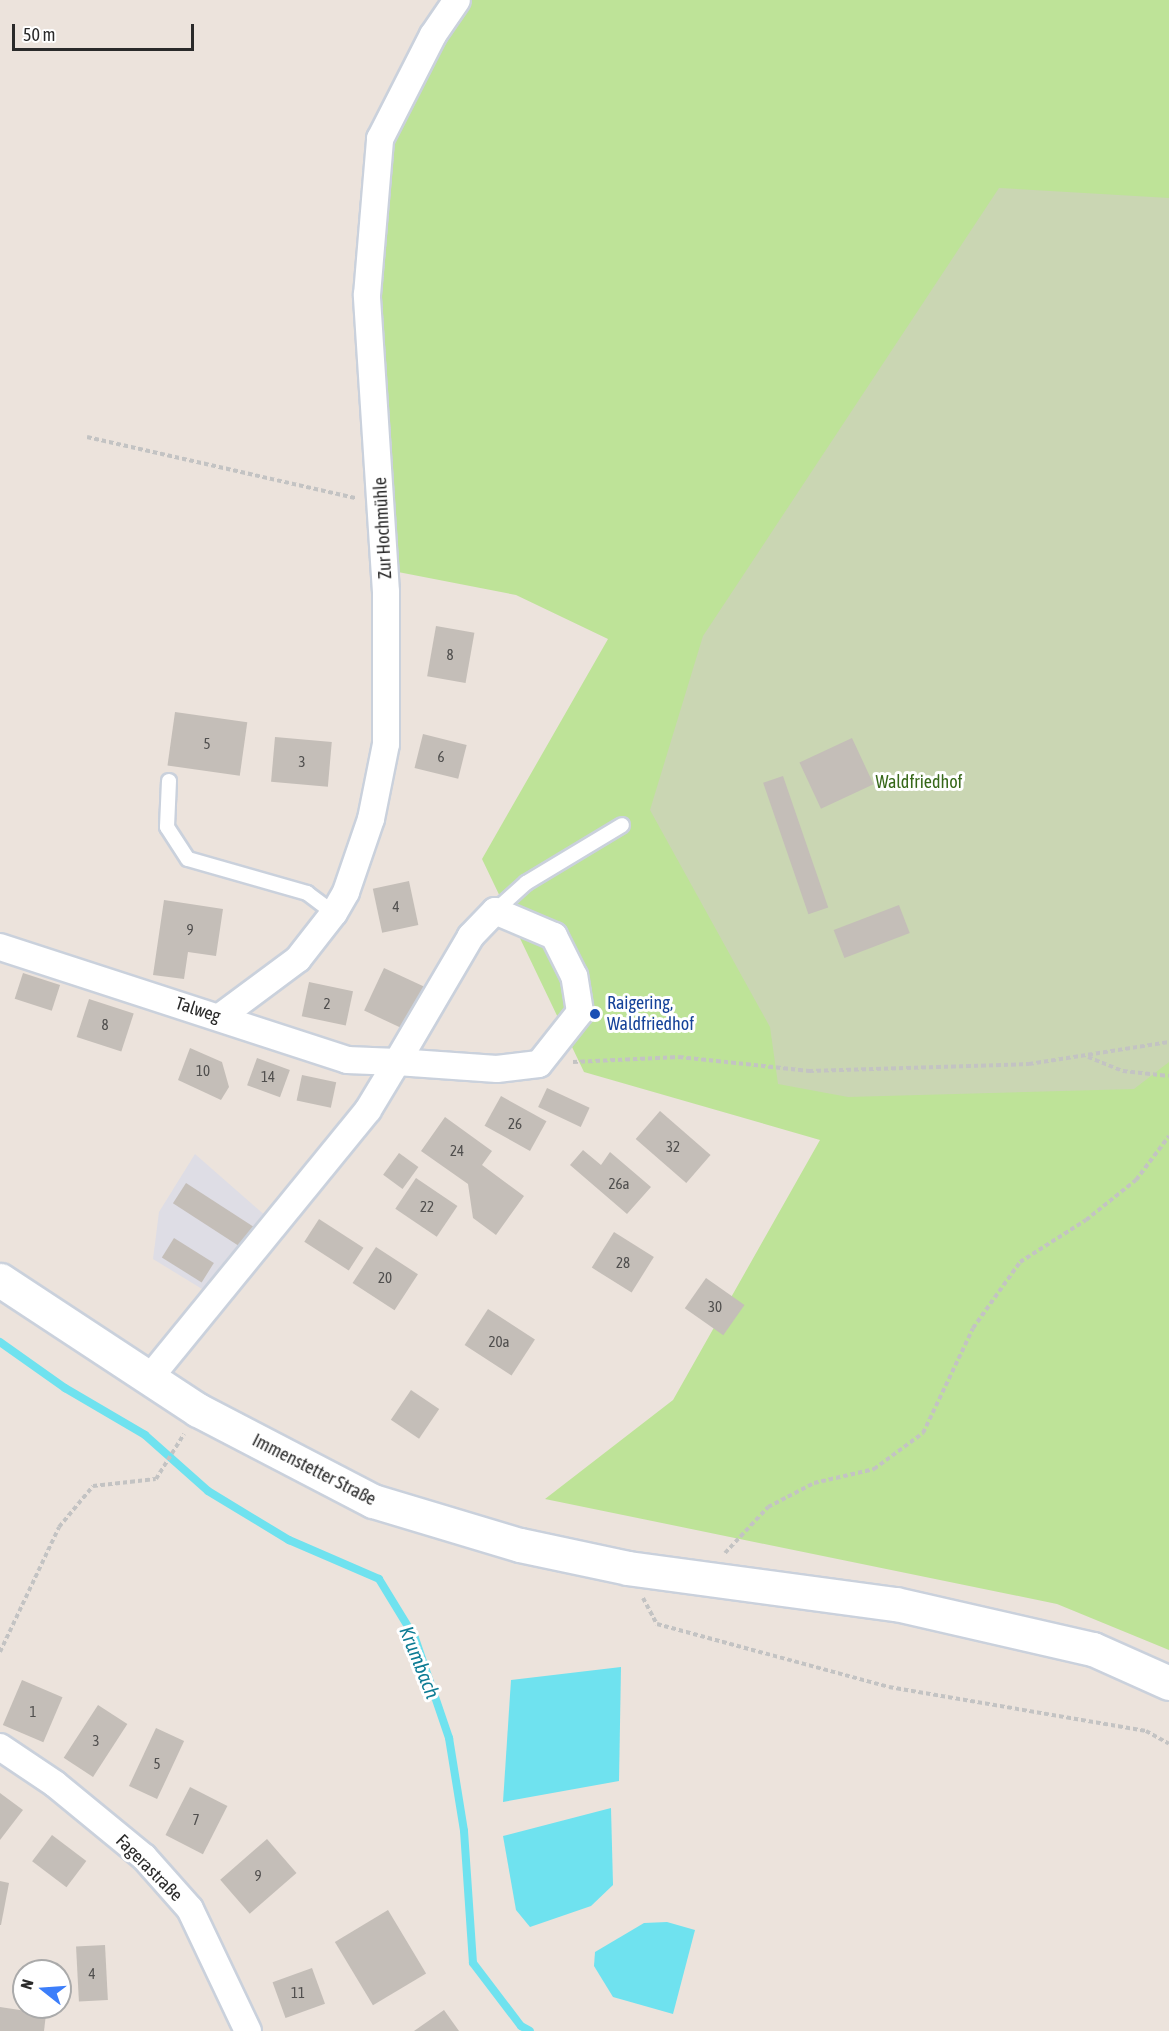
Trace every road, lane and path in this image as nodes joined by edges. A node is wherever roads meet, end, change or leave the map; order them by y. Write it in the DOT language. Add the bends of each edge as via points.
graph roads {
  1 [pos="457,0"];
  2 [pos="87,437"];
  3 [pos="382,504"];
  4 [pos="169,781"];
  5 [pos="622,825"];
  6 [pos="495,911"];
  7 [pos="334,913"];
  8 [pos="0,947"];
  9 [pos="220,1017"];
  10 [pos="1169,1042"];
  11 [pos="1087,1057"];
  12 [pos="396,1062"];
  13 [pos="539,1064"];
  14 [pos="1169,1076"];
  15 [pos="1169,1136"];
  16 [pos="0,1280"];
  17 [pos="150,1377"];
  18 [pos="178,1443"];
  19 [pos="628,1568"];
  20 [pos="700,1580"];
  21 [pos="0,1652"];
  22 [pos="1169,1683"];
  23 [pos="1169,1744"];
  24 [pos="0,1747"];
  25 [pos="248,2031"];
  1 -- 3 [label="street, Zur Hochmühle" via="433,35 380,139 367,295"];
  2 -- 3 [label="path"];
  3 -- 7 [label="street, Zur Hochmühle" via="386,744 371,819 346,892"];
  4 -- 7 [label="lane" via="167,827 188,859 307,892"];
  5 -- 6 [label="lane" via="526,883"];
  6 -- 12 [label="street" via="471,936"];
  6 -- 13 [label="street" via="554,936 574,976 580,1012"];
  7 -- 9 [label="street, Zur Hochmühle" via="298,959"];
  8 -- 9 [label="street, Talweg"];
  9 -- 12 [label="street, Talweg" via="347,1060"];
  10 -- 11 [label="path"];
  11 -- 13 [label="path" via="1029,1064 809,1071 679,1057"];
  11 -- 14 [label="path" via="1124,1071"];
  12 -- 13 [label="street, Talweg" via="497,1069"];
  12 -- 17 [label="street" via="368,1110"];
  15 -- 20 [label="path" via="1136,1180 1086,1220 1020,1262 973,1328 923,1433 874,1469 814,1483 768,1507"];
  16 -- 17 [label="main road, Immenstetter Straße"];
  17 -- 19 [label="main road, Immenstetter Straße" via="198,1410 373,1501 520,1545"];
  18 -- 21 [label="path" via="156,1479 93,1486 59,1527"];
  19 -- 20 [label="main road, Immenstetter Straße"];
  19 -- 23 [label="path" via="657,1624 889,1687 1146,1731"];
  20 -- 22 [label="main road, Immenstetter Straße" via="896,1604 1093,1649"];
  24 -- 25 [label="street, Fagerastraße" via="55,1784 144,1857 190,1909"];
}
